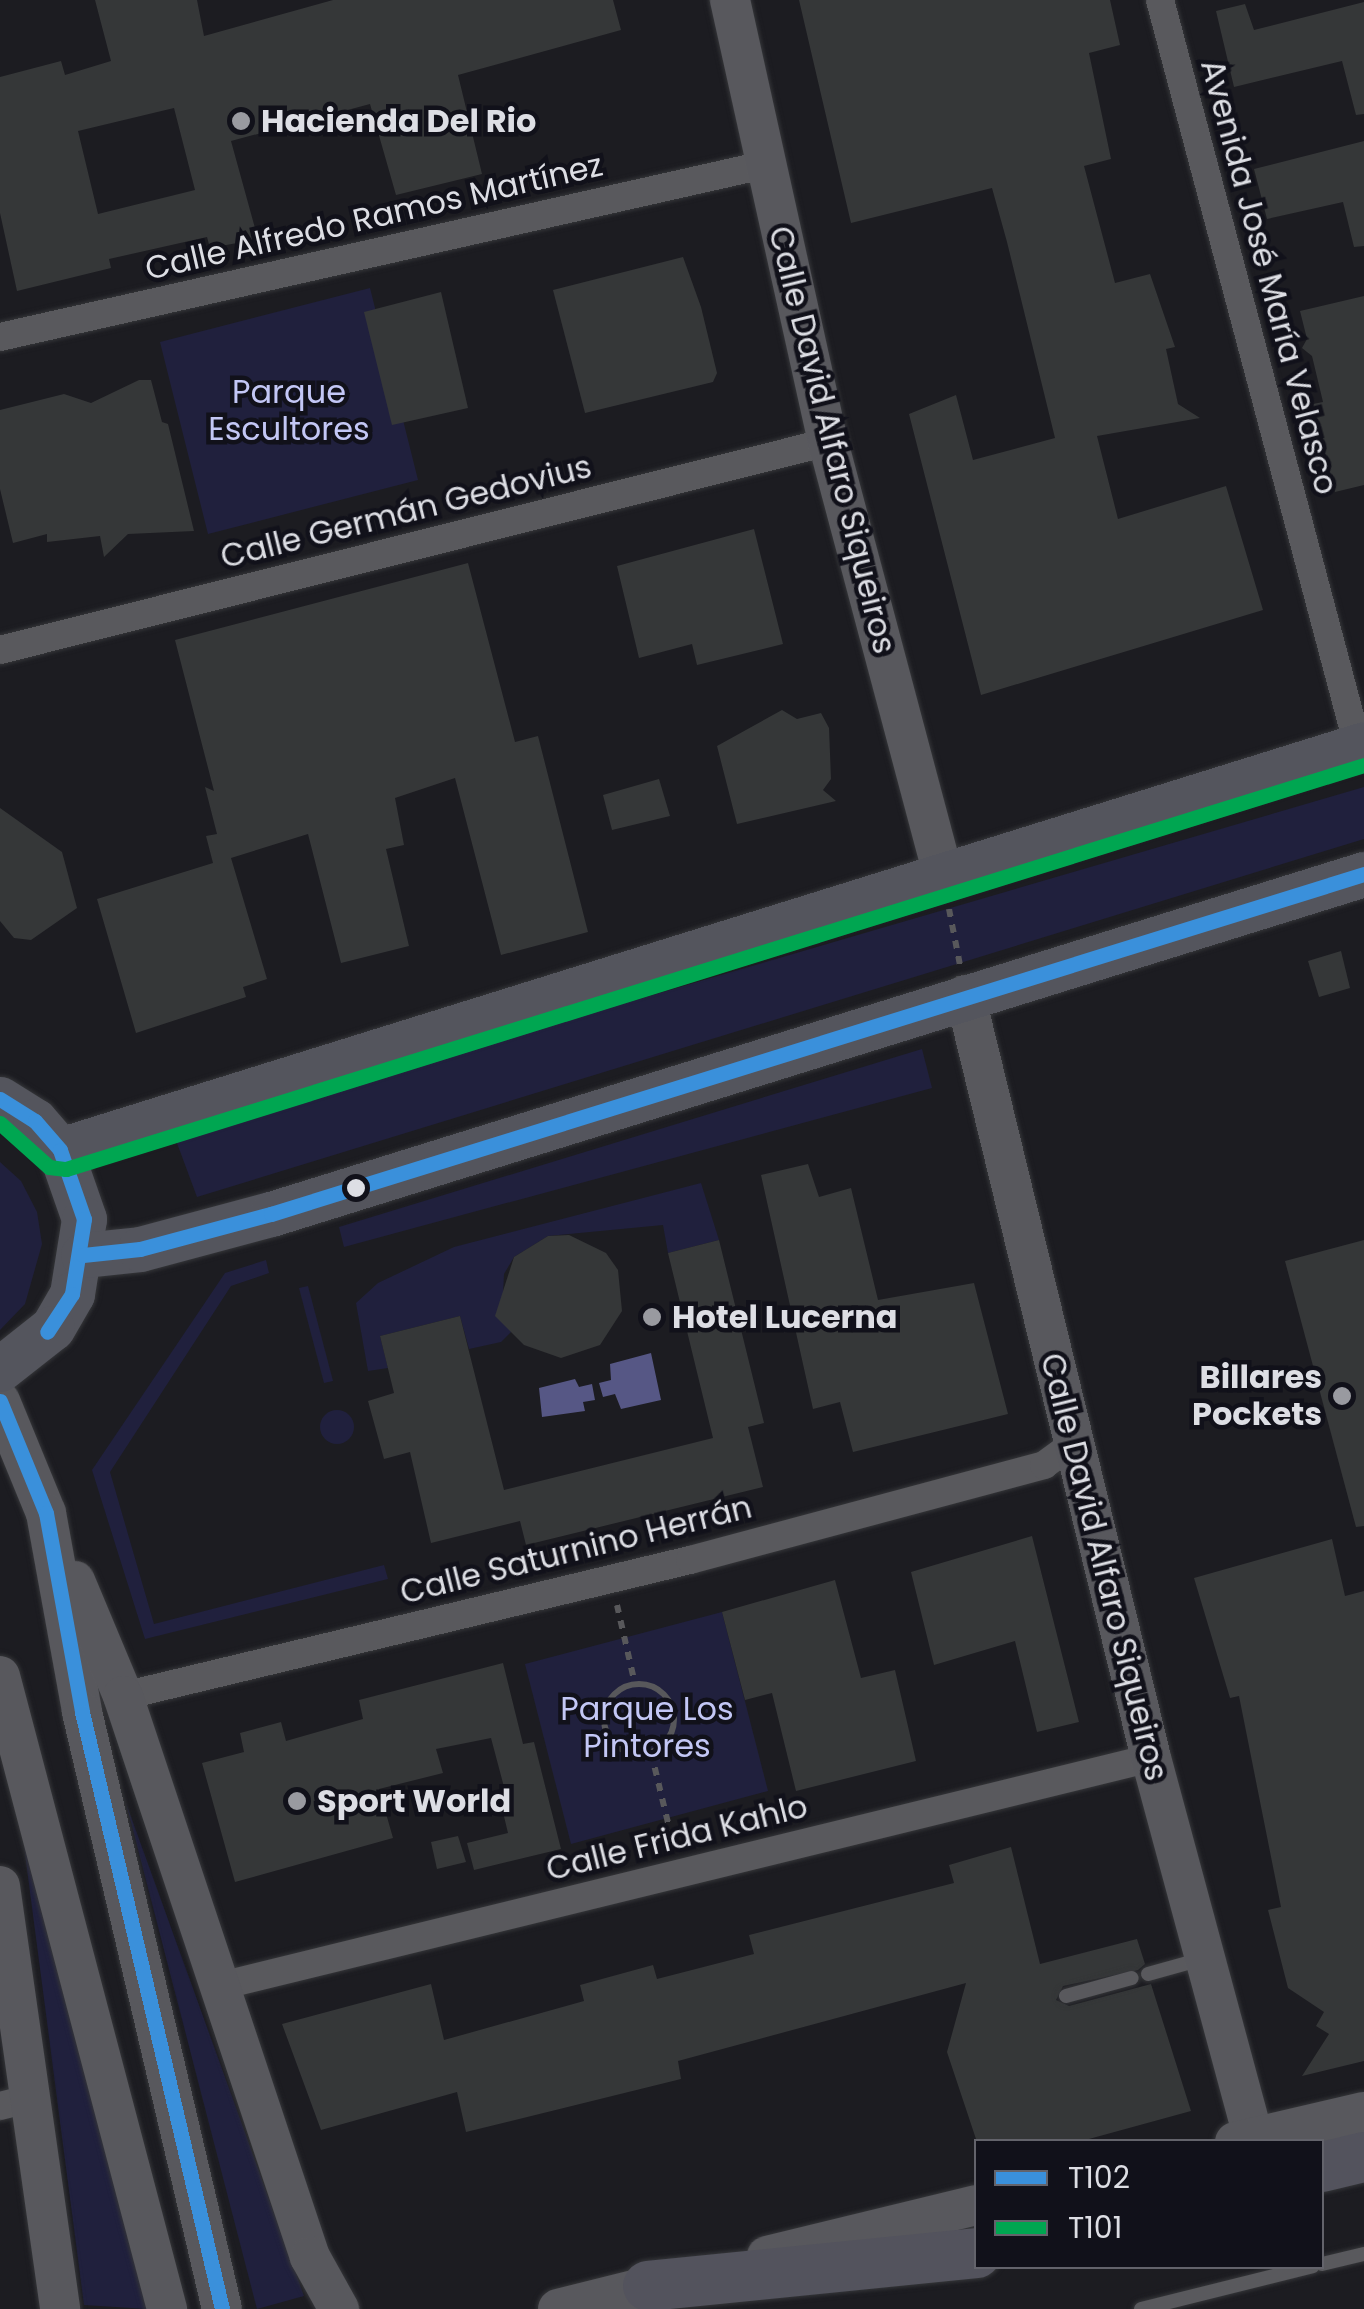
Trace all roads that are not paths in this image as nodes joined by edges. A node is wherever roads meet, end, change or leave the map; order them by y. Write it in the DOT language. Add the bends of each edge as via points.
graph roads {
  1 [pos="730,0"];
  2 [pos="1160,0"];
  3 [pos="764,165"];
  4 [pos="0,338"];
  5 [pos="828,442"];
  6 [pos="0,650"];
  7 [pos="1361,745"];
  8 [pos="1364,874"];
  9 [pos="944,878"];
  10 [pos="965,995"];
  11 [pos="0,1098"];
  12 [pos="60,1150"];
  13 [pos="82,1256"];
  14 [pos="0,1368"];
  15 [pos="0,1401"];
  16 [pos="1066,1460"];
  17 [pos="46,1513"];
  18 [pos="0,1676"];
  19 [pos="123,1696"];
  20 [pos="1151,1758"];
  21 [pos="0,1886"];
  22 [pos="1203,1959"];
  23 [pos="1148,1974"];
  24 [pos="1132,1978"];
  25 [pos="220,1986"];
  26 [pos="1066,1996"];
  27 [pos="16,2102"];
  28 [pos="1364,2112"];
  29 [pos="1244,2139"];
  30 [pos="1364,2156"];
  31 [pos="1324,2166"];
  32 [pos="974,2204"];
  33 [pos="974,2254"];
  34 [pos="1364,2254"];
  35 [pos="974,2255"];
  36 [pos="1324,2264"];
  37 [pos="1301,2269"];
  38 [pos="648,2286"];
  39 [pos="60,2309"];
  40 [pos="167,2309"];
  41 [pos="222,2309"];
  42 [pos="339,2309"];
  43 [pos="558,2309"];
  44 [pos="768,2309"];
  45 [pos="1141,2309"];
  1 -- 3 [label="main road, Calle David Alfaro Siqueiros"];
  2 -- 7 [label="street, Avenida José María Velasco"];
  3 -- 4 [label="street, Calle Alfredo Ramos Martínez"];
  3 -- 5 [label="main road, Calle David Alfaro Siqueiros"];
  5 -- 6 [label="street, Calle Germán Gedovius"];
  5 -- 9 [label="main road, Calle David Alfaro Siqueiros"];
  7 -- 9 [label="main road"];
  8 -- 10 [label="main road"];
  9 -- 12 [label="main road"];
  10 -- 13 [label="main road" via="272,1214 140,1250"];
  10 -- 16 [label="main road, Calle David Alfaro Siqueiros"];
  11 -- 12 [label="main road"];
  12 -- 13 [label="main road" via="84,1218"];
  13 -- 14 [label="main road" via="72,1294 52,1328"];
  15 -- 17 [label="main road"];
  16 -- 19 [label="street, Calle Saturnino Herrán" via="610,1580"];
  16 -- 20 [label="main road, Calle David Alfaro Siqueiros"];
  17 -- 19 [label="main road"];
  17 -- 41 [label="main road" via="82,1712"];
  18 -- 40 [label="main road"];
  19 -- 25 [label="main road"];
  20 -- 22 [label="main road, Calle David Alfaro Siqueiros"];
  20 -- 25 [label="street, Calle Frida Kahlo"];
  21 -- 27 [label="main road"];
  22 -- 23 [label="lane"];
  22 -- 29 [label="main road, Calle David Alfaro Siqueiros"];
  24 -- 26 [label="lane"];
  25 -- 42 [label="main road" via="310,2257"];
  27 -- 39 [label="main road"];
  28 -- 29 [label="main road"];
  30 -- 31 [label="highway"];
  32 -- 38 [label="main road"];
  33 -- 38 [label="highway"];
  34 -- 36 [label="lane"];
  35 -- 44 [label="highway"];
  37 -- 45 [label="lane"];
  38 -- 43 [label="main road"];
}
